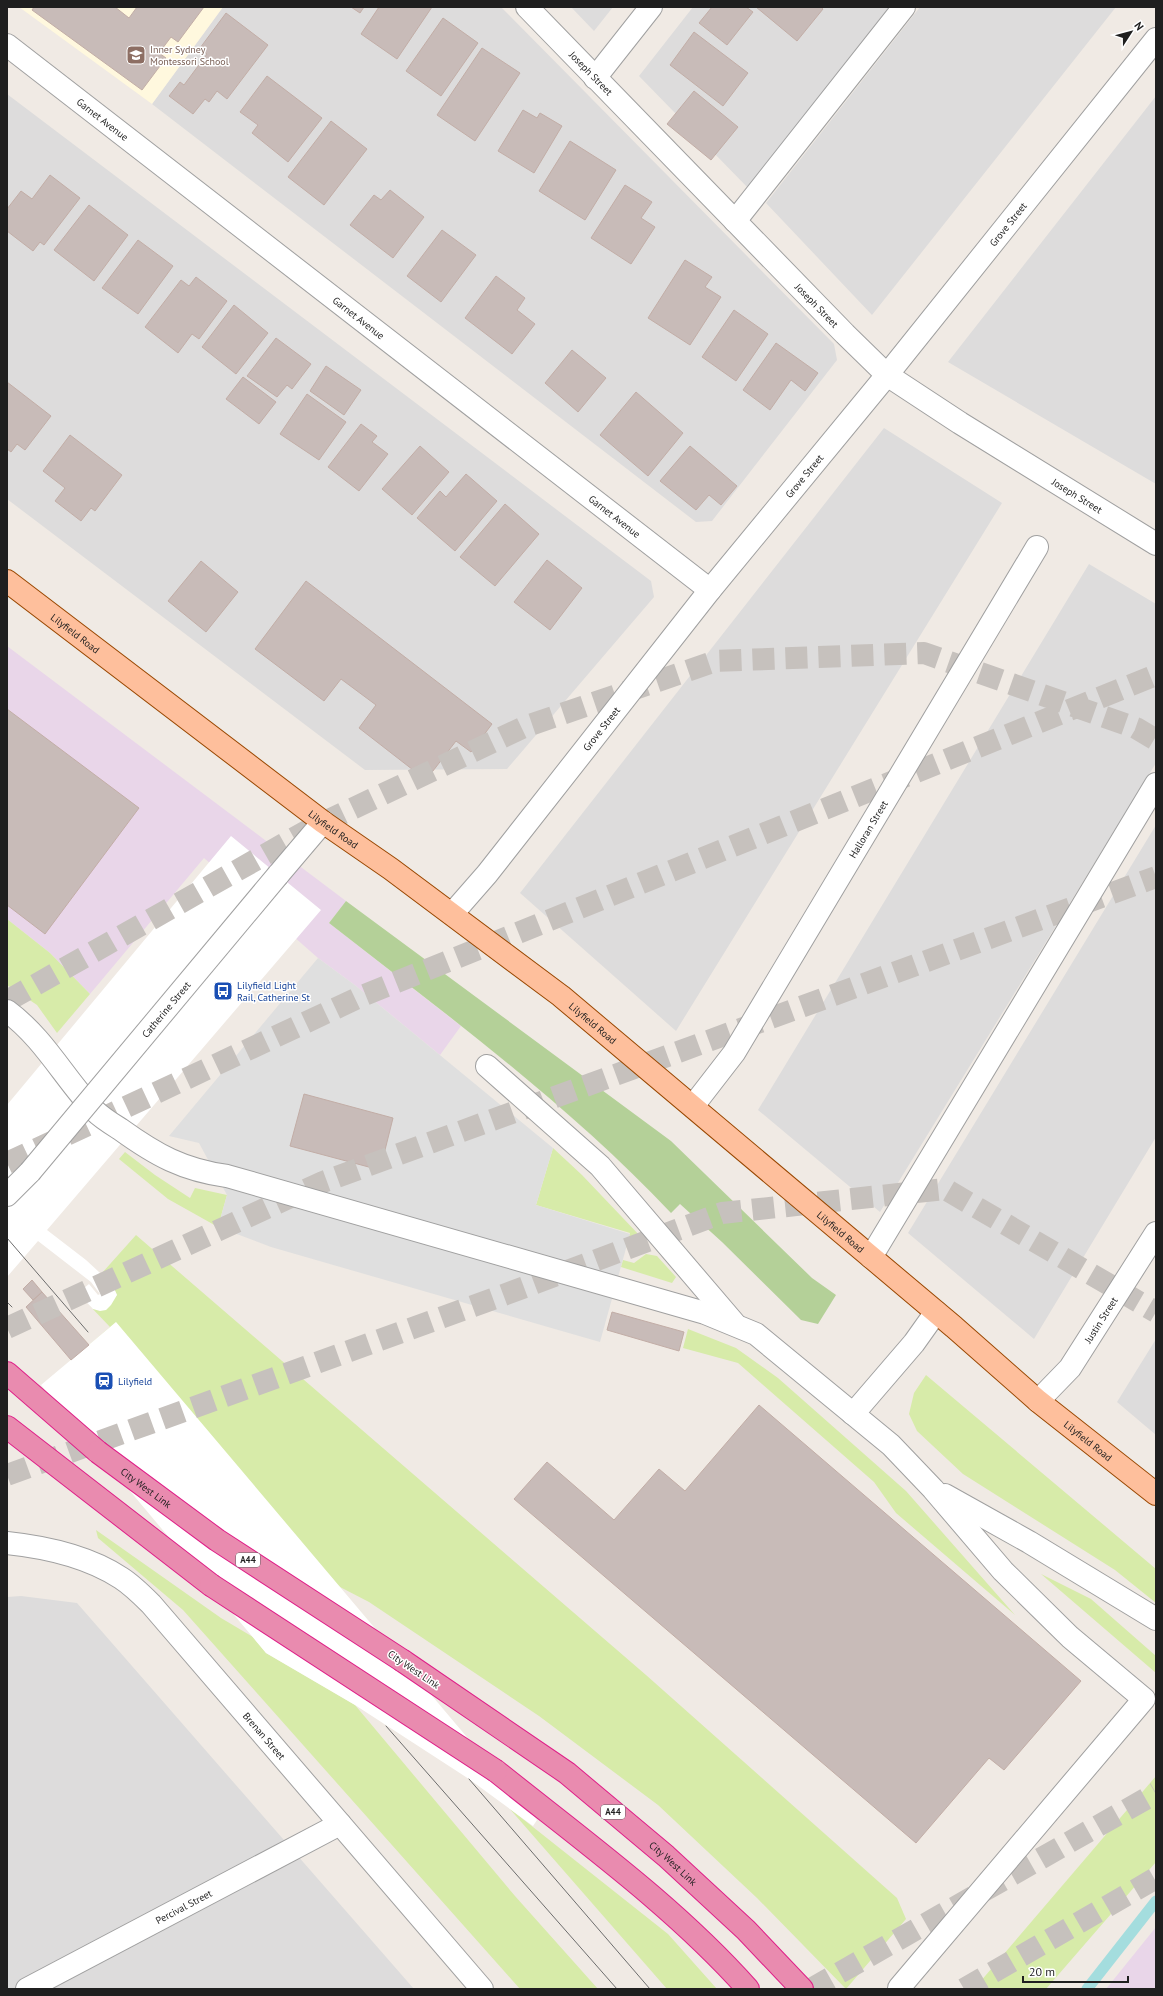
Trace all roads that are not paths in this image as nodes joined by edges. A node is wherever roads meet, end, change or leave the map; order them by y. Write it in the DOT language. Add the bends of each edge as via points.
graph roads {
  1 [pos="527,7"];
  2 [pos="651,7"];
  3 [pos="904,7"];
  4 [pos="1156,38"];
  5 [pos="7,45"];
  6 [pos="595,78"];
  7 [pos="735,221"];
  8 [pos="887,375"];
  9 [pos="1156,544"];
  10 [pos="1037,547"];
  11 [pos="7,581"];
  12 [pos="710,590"];
  13 [pos="1156,784"];
  14 [pos="323,822"];
  15 [pos="452,914"];
  16 [pos="7,1011"];
  17 [pos="487,1066"];
  18 [pos="693,1106"];
  19 [pos="7,1194"];
  20 [pos="1156,1233"];
  21 [pos="871,1257"];
  22 [pos="936,1312"];
  23 [pos="738,1327"];
  24 [pos="7,1373"];
  25 [pos="1038,1401"];
  26 [pos="853,1414"];
  27 [pos="7,1427"];
  28 [pos="933,1489"];
  29 [pos="1156,1494"];
  30 [pos="7,1543"];
  31 [pos="1156,1619"];
  32 [pos="340,1824"];
  33 [pos="899,1988"];
  34 [pos="27,1989"];
  35 [pos="482,1989"];
  36 [pos="748,1989"];
  37 [pos="802,1989"];
  1 -- 6 [label="street, Joseph Street"];
  2 -- 6 [label="street"];
  3 -- 7 [label="street"];
  4 -- 8 [label="street, Grove Street"];
  5 -- 12 [label="street, Garnet Avenue"];
  6 -- 7 [label="street, Joseph Street"];
  7 -- 8 [label="street, Joseph Street"];
  8 -- 9 [label="street, Joseph Street"];
  8 -- 12 [label="street, Grove Street"];
  10 -- 18 [label="street, Halloran Street" via="734,1053"];
  11 -- 14 [label="main road, Lilyfield Road"];
  12 -- 15 [label="street, Grove Street" via="487,874"];
  13 -- 21 [label="street"];
  14 -- 15 [label="main road, Lilyfield Road" via="391,868"];
  14 -- 19 [label="street, Catherine Street, bridge" via="30,1172"];
  15 -- 18 [label="main road, Lilyfield Road" via="561,996"];
  16 -- 23 [label="street" via="41,1042 96,1112 156,1155 196,1169 705,1312"];
  17 -- 23 [label="street" via="600,1166"];
  18 -- 21 [label="main road, Lilyfield Road"];
  20 -- 25 [label="street, Justin Street" via="1070,1368"];
  21 -- 22 [label="main road, Lilyfield Road"];
  22 -- 25 [label="main road, Lilyfield Road"];
  22 -- 26 [label="street" via="914,1343"];
  23 -- 26 [label="street" via="756,1334"];
  24 -- 37 [label="highway, City West Link / A44, bridge" via="98,1452 217,1540 403,1661 567,1774 666,1856 746,1930"];
  25 -- 29 [label="main road, Lilyfield Road"];
  26 -- 28 [label="street" via="891,1445"];
  27 -- 36 [label="highway, bridge" via="211,1585 496,1771 620,1869 682,1924"];
  28 -- 31 [label="street" via="1030,1542"];
  28 -- 33 [label="street" via="1003,1572 1070,1637 1144,1699"];
  30 -- 32 [label="street, Brenan Street" via="49,1550 79,1559 121,1578 137,1591 151,1604"];
  32 -- 34 [label="street, Percival Street"];
  32 -- 35 [label="street, Brenan Street"];
}
